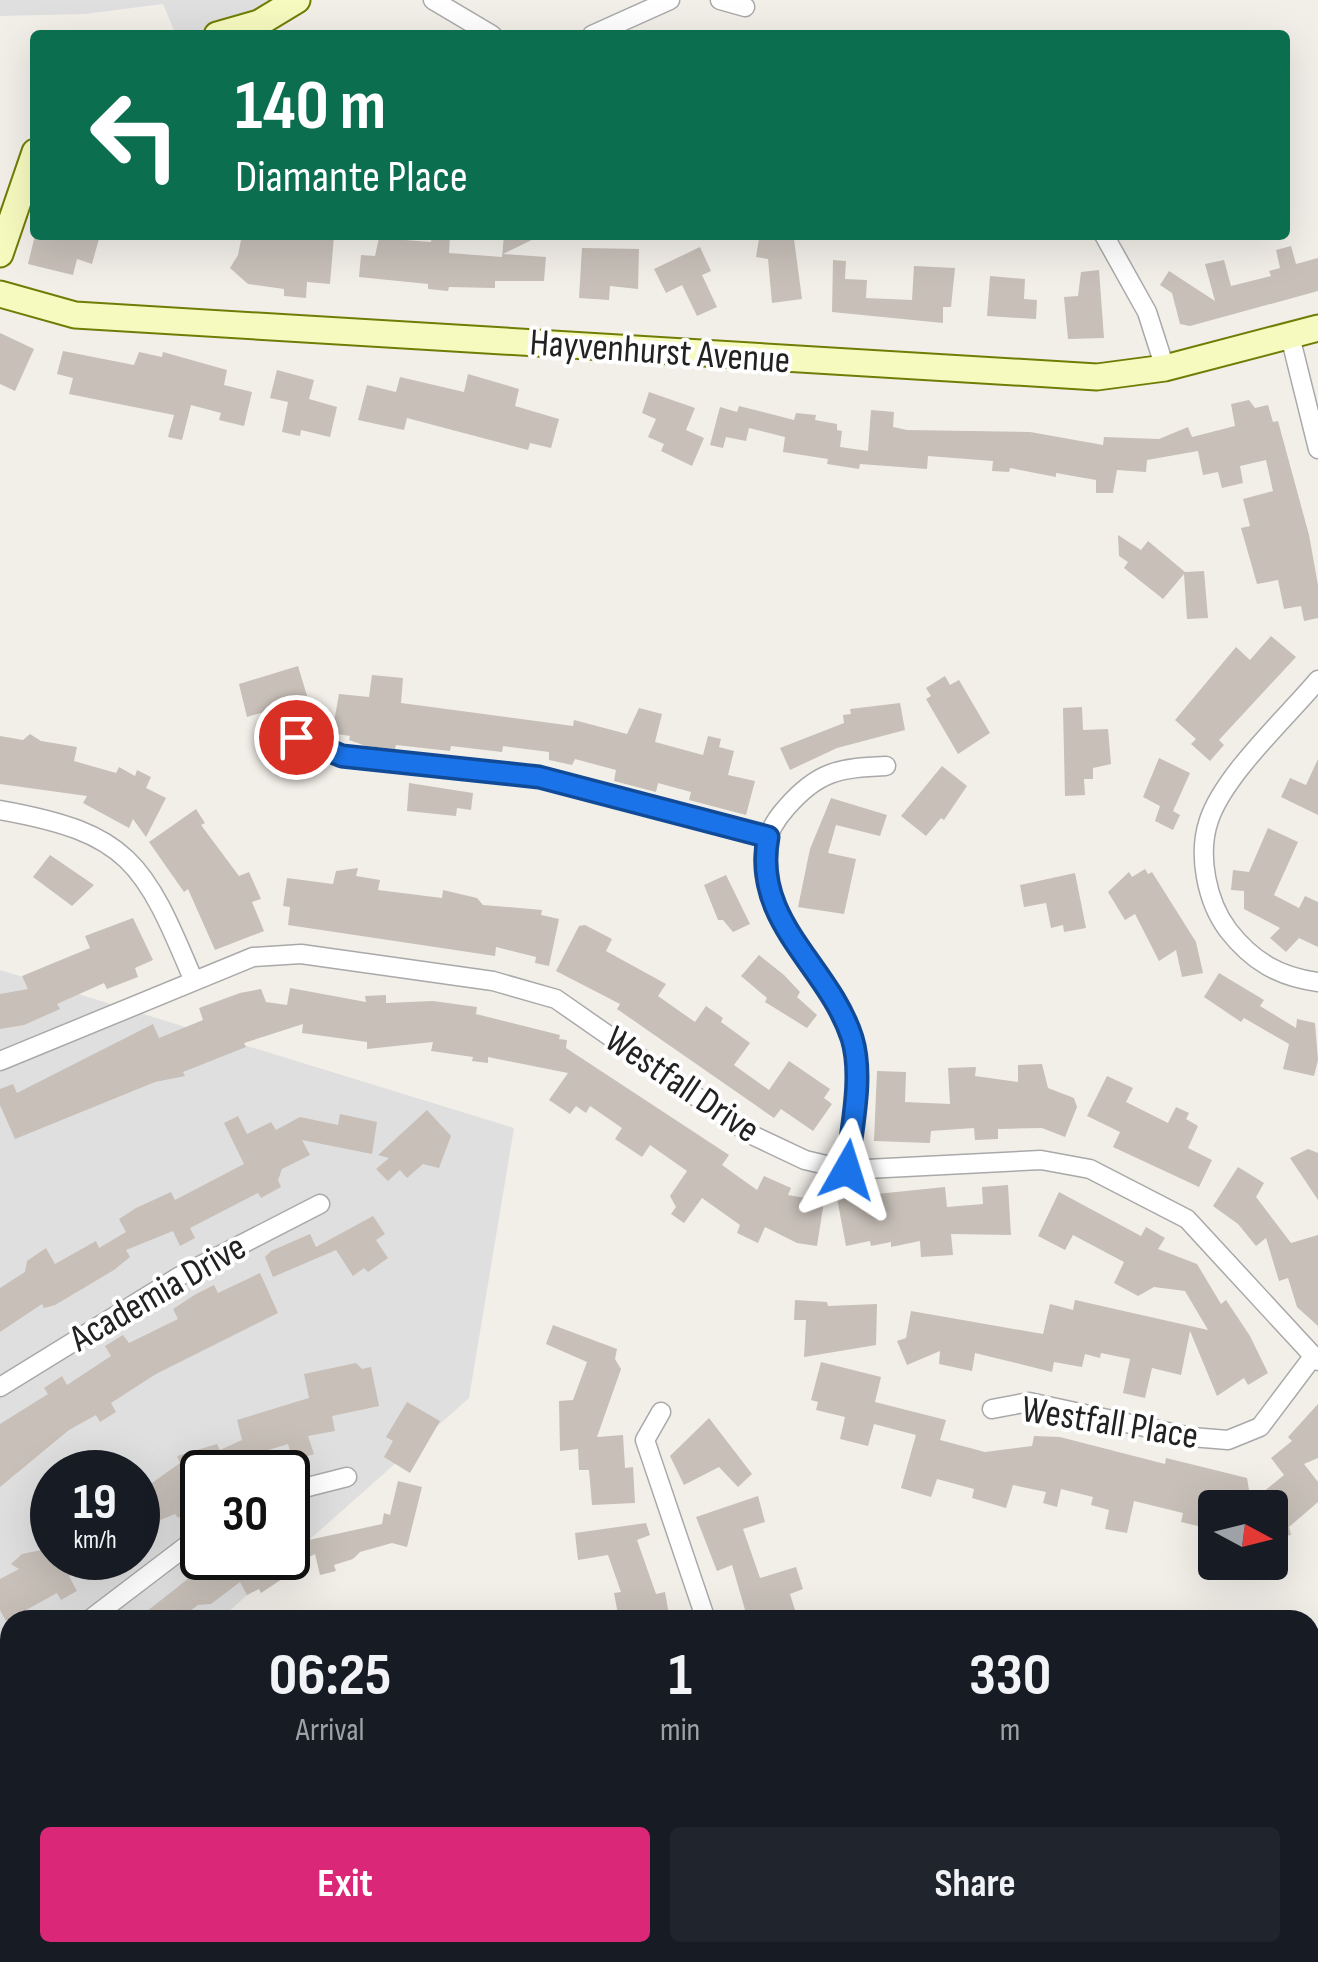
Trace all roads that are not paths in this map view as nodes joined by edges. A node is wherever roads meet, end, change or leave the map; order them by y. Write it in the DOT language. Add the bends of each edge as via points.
graph roads {
  1 [pos="297,0"];
  2 [pos="434,0"];
  3 [pos="670,0"];
  4 [pos="720,0"];
  5 [pos="744,7"];
  6 [pos="236,30"];
  7 [pos="484,30"];
  8 [pos="603,30"];
  9 [pos="30,167"];
  10 [pos="1107,240"];
  11 [pos="0,254"];
  12 [pos="0,294"];
  13 [pos="1318,328"];
  14 [pos="1290,336"];
  15 [pos="1165,368"];
  16 [pos="1318,449"];
  17 [pos="1318,680"];
  18 [pos="296,737"];
  19 [pos="886,766"];
  20 [pos="0,810"];
  21 [pos="768,837"];
  22 [pos="194,979"];
  23 [pos="1318,982"];
  24 [pos="0,1061"];
  25 [pos="847,1170"];
  26 [pos="320,1204"];
  27 [pos="1315,1359"];
  28 [pos="0,1387"];
  29 [pos="992,1409"];
  30 [pos="660,1412"];
  31 [pos="348,1476"];
  32 [pos="310,1486"];
  33 [pos="180,1551"];
  34 [pos="102,1610"];
  35 [pos="703,1610"];
  1 -- 6 [label="main road"];
  2 -- 7 [label="street"];
  3 -- 8 [label="street"];
  4 -- 5 [label="street"];
  9 -- 11 [label="main road"];
  10 -- 15 [label="street" via="1148,312"];
  12 -- 15 [label="main road, Hayvenhurst Avenue" via="75,315 300,330 1026,375 1096,377"];
  13 -- 14 [label="main road, Hayvenhurst Avenue"];
  14 -- 15 [label="main road, Hayvenhurst Avenue"];
  14 -- 16 [label="street"];
  17 -- 23 [label="street" via="1234,780 1209,820 1206,851 1214,911 1248,956 1292,979"];
  18 -- 21 [label="street" via="342,756 539,777"];
  19 -- 21 [label="street" via="838,768 805,786"];
  20 -- 22 [label="street" via="94,834 130,861 160,901"];
  21 -- 25 [label="street" via="765,878 772,906 853,1040"];
  22 -- 24 [label="street, Westfall Drive"];
  22 -- 25 [label="street, Westfall Drive" via="254,956 302,954 493,981 556,998 750,1134 805,1160"];
  25 -- 27 [label="street, Westfall Drive" via="1041,1160 1090,1170 1187,1219"];
  26 -- 28 [label="street, Academia Drive" via="180,1276"];
  27 -- 29 [label="street, Westfall Place" via="1260,1427 1228,1440 1029,1402"];
  30 -- 35 [label="street" via="646,1440 648,1454"];
  31 -- 32 [label="street"];
  33 -- 34 [label="street"];
}
